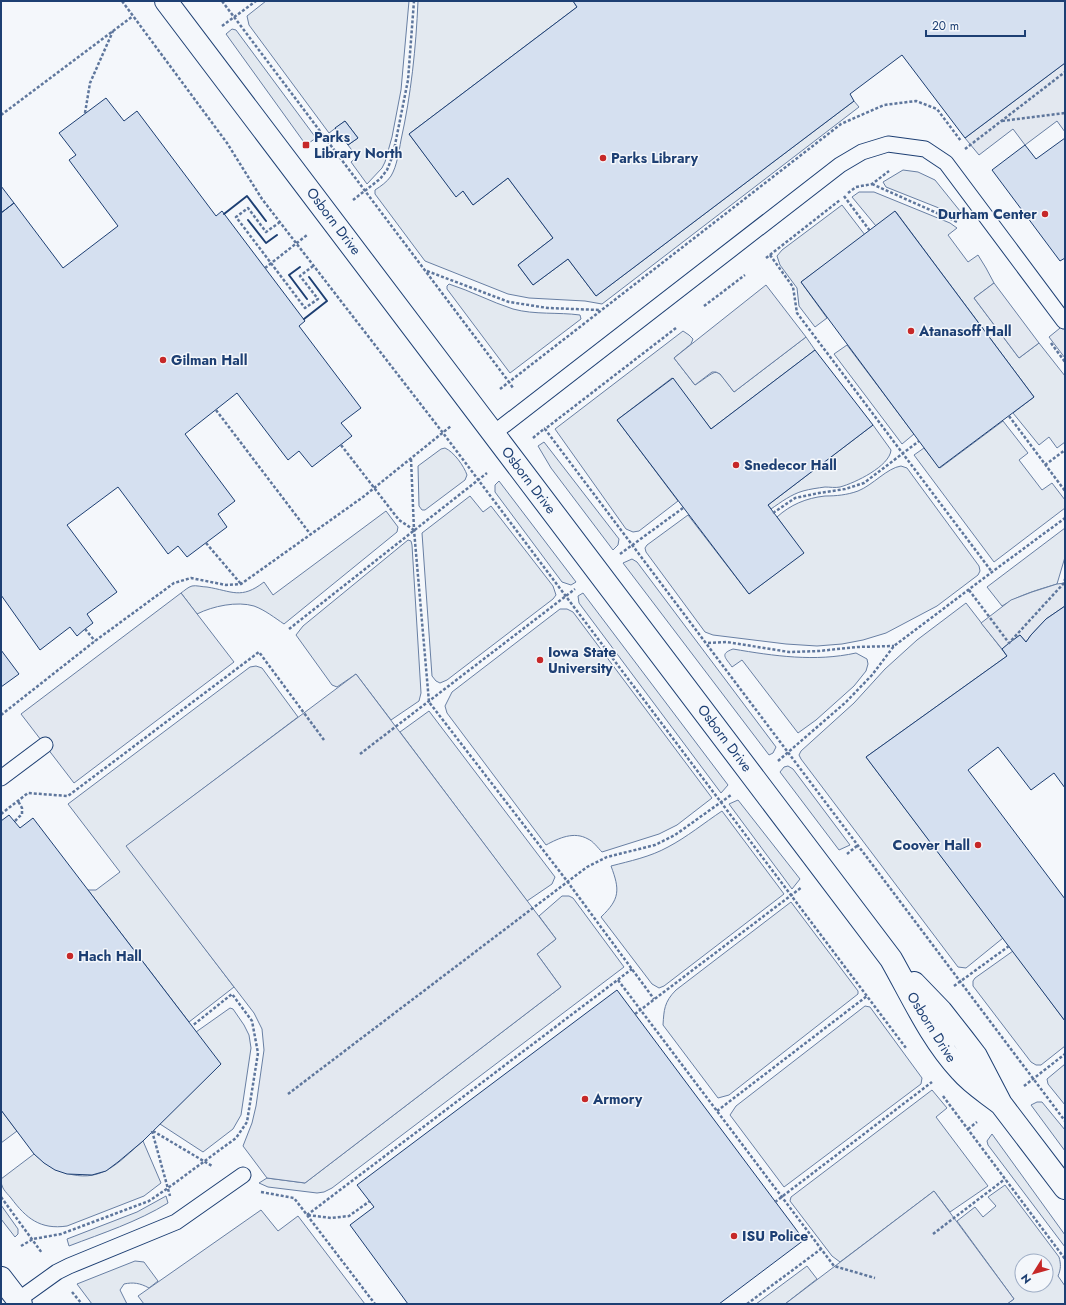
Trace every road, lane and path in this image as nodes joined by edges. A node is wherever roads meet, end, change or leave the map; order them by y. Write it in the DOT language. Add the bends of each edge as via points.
graph roads {
  1 [pos="122,1"];
  2 [pos="166,1"];
  3 [pos="222,1"];
  4 [pos="256,1"];
  5 [pos="414,1"];
  6 [pos="133,16"];
  7 [pos="235,17"];
  8 [pos="222,26"];
  9 [pos="114,30"];
  10 [pos="1065,72"];
  11 [pos="1065,113"];
  12 [pos="85,114"];
  13 [pos="1,115"];
  14 [pos="1002,121"];
  15 [pos="890,170"];
  16 [pos="872,184"];
  17 [pos="364,192"];
  18 [pos="844,196"];
  19 [pos="351,202"];
  20 [pos="280,222"];
  21 [pos="959,222"];
  22 [pos="870,231"];
  23 [pos="311,232"];
  24 [pos="296,244"];
  25 [pos="770,256"];
  26 [pos="766,258"];
  27 [pos="271,263"];
  28 [pos="313,266"];
  29 [pos="265,268"];
  30 [pos="425,271"];
  31 [pos="745,275"];
  32 [pos="704,306"];
  33 [pos="600,310"];
  34 [pos="1064,321"];
  35 [pos="676,328"];
  36 [pos="1050,343"];
  37 [pos="1065,362"];
  38 [pos="509,382"];
  39 [pos="500,389"];
  40 [pos="515,390"];
  41 [pos="216,410"];
  42 [pos="1010,416"];
  43 [pos="456,423"];
  44 [pos="443,433"];
  45 [pos="494,433"];
  46 [pos="919,441"];
  47 [pos="341,445"];
  48 [pos="1065,450"];
  49 [pos="903,454"];
  50 [pos="411,459"];
  51 [pos="1045,465"];
  52 [pos="478,480"];
  53 [pos="374,488"];
  54 [pos="1065,491"];
  55 [pos="683,508"];
  56 [pos="773,513"];
  57 [pos="1065,518"];
  58 [pos="414,530"];
  59 [pos="311,535"];
  60 [pos="206,543"];
  61 [pos="632,546"];
  62 [pos="618,556"];
  63 [pos="992,572"];
  64 [pos="1065,579"];
  65 [pos="241,584"];
  66 [pos="579,586"];
  67 [pos="968,590"];
  68 [pos="566,595"];
  69 [pos="85,629"];
  70 [pos="289,629"];
  71 [pos="96,641"];
  72 [pos="707,643"];
  73 [pos="894,646"];
  74 [pos="429,702"];
  75 [pos="1,715"];
  76 [pos="324,740"];
  77 [pos="45,745"];
  78 [pos="788,753"];
  79 [pos="360,754"];
  80 [pos="775,763"];
  81 [pos="1,778"];
  82 [pos="734,793"];
  83 [pos="18,801"];
  84 [pos="721,802"];
  85 [pos="1,814"];
  86 [pos="15,821"];
  87 [pos="858,845"];
  88 [pos="843,856"];
  89 [pos="567,881"];
  90 [pos="804,886"];
  91 [pos="791,895"];
  92 [pos="1009,946"];
  93 [pos="632,969"];
  94 [pos="618,980"];
  95 [pos="960,981"];
  96 [pos="868,996"];
  97 [pos="654,1000"];
  98 [pos="641,1009"];
  99 [pos="635,1014"];
  100 [pos="192,1026"];
  101 [pos="1065,1054"];
  102 [pos="1033,1079"];
  103 [pos="932,1082"];
  104 [pos="1020,1090"];
  105 [pos="288,1094"];
  106 [pos="717,1111"];
  107 [pos="980,1119"];
  108 [pos="1065,1120"];
  109 [pos="968,1129"];
  110 [pos="204,1161"];
  111 [pos="215,1168"];
  112 [pos="244,1175"];
  113 [pos="1005,1179"];
  114 [pos="168,1188"];
  115 [pos="1065,1188"];
  116 [pos="255,1191"];
  117 [pos="1,1197"];
  118 [pos="781,1197"];
  119 [pos="370,1201"];
  120 [pos="775,1202"];
  121 [pos="307,1215"];
  122 [pos="933,1234"];
  123 [pos="33,1239"];
  124 [pos="21,1246"];
  125 [pos="821,1249"];
  126 [pos="42,1253"];
  127 [pos="1,1278"];
  128 [pos="875,1278"];
  129 [pos="72,1291"];
  130 [pos="17,1303"];
  131 [pos="82,1304"];
  132 [pos="375,1304"];
  133 [pos="747,1304"];
  1 -- 6 [label="path"];
  2 -- 45 [label="street, Osborn Drive"];
  3 -- 7 [label="path"];
  4 -- 7 [label="path"];
  5 -- 17 [label="path" via="408,80 393,155 380,179"];
  6 -- 9 [label="path"];
  6 -- 20 [label="path" via="227,143 262,199"];
  7 -- 8 [label="path"];
  7 -- 17 [label="path"];
  9 -- 12 [label="path" via="90,83"];
  9 -- 13 [label="path"];
  10 -- 14 [label="path"];
  11 -- 14 [label="path"];
  14 -- 33 [label="path" via="966,148 937,109 916,101 884,105 841,124"];
  15 -- 16 [label="path"];
  16 -- 18 [label="path" via="856,187"];
  16 -- 21 [label="path"];
  17 -- 19 [label="path"];
  17 -- 30 [label="path"];
  18 -- 22 [label="path"];
  18 -- 25 [label="path"];
  20 -- 24 [label="path"];
  20 -- 27 [label="path" via="266,232 248,208 236,217"];
  23 -- 24 [label="path"];
  24 -- 27 [label="path"];
  24 -- 28 [label="path"];
  25 -- 26 [label="path"];
  25 -- 49 [label="path" via="793,287 797,314"];
  27 -- 28 [label="path" via="306,308 318,299 300,276"];
  27 -- 29 [label="path"];
  28 -- 44 [label="path"];
  30 -- 33 [label="path" via="509,302 548,308"];
  30 -- 38 [label="path"];
  31 -- 32 [label="path"];
  33 -- 38 [label="path"];
  34 -- 45 [label="lane" via="946,163 925,149 888,144 862,152 840,165"];
  35 -- 61 [label="path" via="545,429"];
  36 -- 37 [label="path"];
  38 -- 39 [label="path"];
  38 -- 40 [label="path"];
  41 -- 59 [label="path"];
  42 -- 51 [label="path"];
  43 -- 44 [label="path"];
  44 -- 50 [label="path"];
  44 -- 52 [label="path"];
  45 -- 115 [label="street, Osborn Drive" via="891,959 950,1022 976,1056 1001,1104"];
  46 -- 49 [label="path"];
  47 -- 53 [label="path"];
  48 -- 51 [label="path"];
  49 -- 56 [label="path" via="864,483 796,498"];
  49 -- 63 [label="path"];
  50 -- 53 [label="path"];
  50 -- 58 [label="path"];
  51 -- 54 [label="path"];
  52 -- 58 [label="path"];
  52 -- 68 [label="path"];
  53 -- 58 [label="path" via="399,520"];
  53 -- 59 [label="path"];
  55 -- 61 [label="path"];
  57 -- 63 [label="path"];
  58 -- 70 [label="path"];
  58 -- 74 [label="path"];
  59 -- 65 [label="path"];
  60 -- 65 [label="path"];
  61 -- 62 [label="path"];
  61 -- 72 [label="path"];
  63 -- 67 [label="path"];
  64 -- 67 [label="path" via="1009,643"];
  65 -- 71 [label="path" via="226,586 191,578 174,583"];
  66 -- 68 [label="path"];
  67 -- 73 [label="path"];
  68 -- 74 [label="path"];
  68 -- 84 [label="path"];
  69 -- 71 [label="path"];
  71 -- 75 [label="path"];
  72 -- 73 [label="path" via="727,642 789,652"];
  72 -- 78 [label="path"];
  73 -- 78 [label="path" via="846,702"];
  74 -- 79 [label="path"];
  74 -- 89 [label="path"];
  76 -- 83 [label="path" via="259,652 68,796 28,793"];
  77 -- 81 [label="lane"];
  78 -- 80 [label="path"];
  78 -- 87 [label="path"];
  82 -- 84 [label="path"];
  83 -- 85 [label="path"];
  83 -- 86 [label="path" via="22,814"];
  84 -- 89 [label="path" via="675,835 655,845 607,858 587,867"];
  84 -- 91 [label="path"];
  87 -- 88 [label="path"];
  87 -- 95 [label="path"];
  89 -- 93 [label="path"];
  89 -- 105 [label="path"];
  90 -- 91 [label="path"];
  91 -- 97 [label="path"];
  92 -- 95 [label="path"];
  93 -- 94 [label="path"];
  93 -- 97 [label="path"];
  94 -- 98 [label="path"];
  94 -- 121 [label="path"];
  95 -- 102 [label="path"];
  96 -- 106 [label="path"];
  97 -- 98 [label="path"];
  98 -- 99 [label="path"];
  98 -- 106 [label="path"];
  100 -- 110 [label="path" via="232,994 252,1021 258,1053 247,1122 236,1138"];
  101 -- 102 [label="path"];
  102 -- 104 [label="path"];
  102 -- 108 [label="path"];
  103 -- 118 [label="path"];
  106 -- 118 [label="path"];
  107 -- 109 [label="path"];
  110 -- 111 [label="path"];
  110 -- 114 [label="path"];
  110 -- 114 [label="path" via="152,1131"];
  112 -- 130 [label="lane" via="176,1222 57,1272"];
  113 -- 122 [label="path"];
  114 -- 123 [label="path" via="149,1200 117,1213 61,1234"];
  116 -- 121 [label="path" via="294,1198"];
  117 -- 123 [label="path"];
  118 -- 120 [label="path"];
  118 -- 125 [label="path"];
  119 -- 121 [label="path" via="349,1216 331,1218"];
  121 -- 132 [label="path"];
  123 -- 124 [label="path"];
  123 -- 126 [label="path"];
  125 -- 128 [label="path" via="834,1266"];
  125 -- 133 [label="path"];
  127 -- 130 [label="street"];
  129 -- 131 [label="path"];
}
